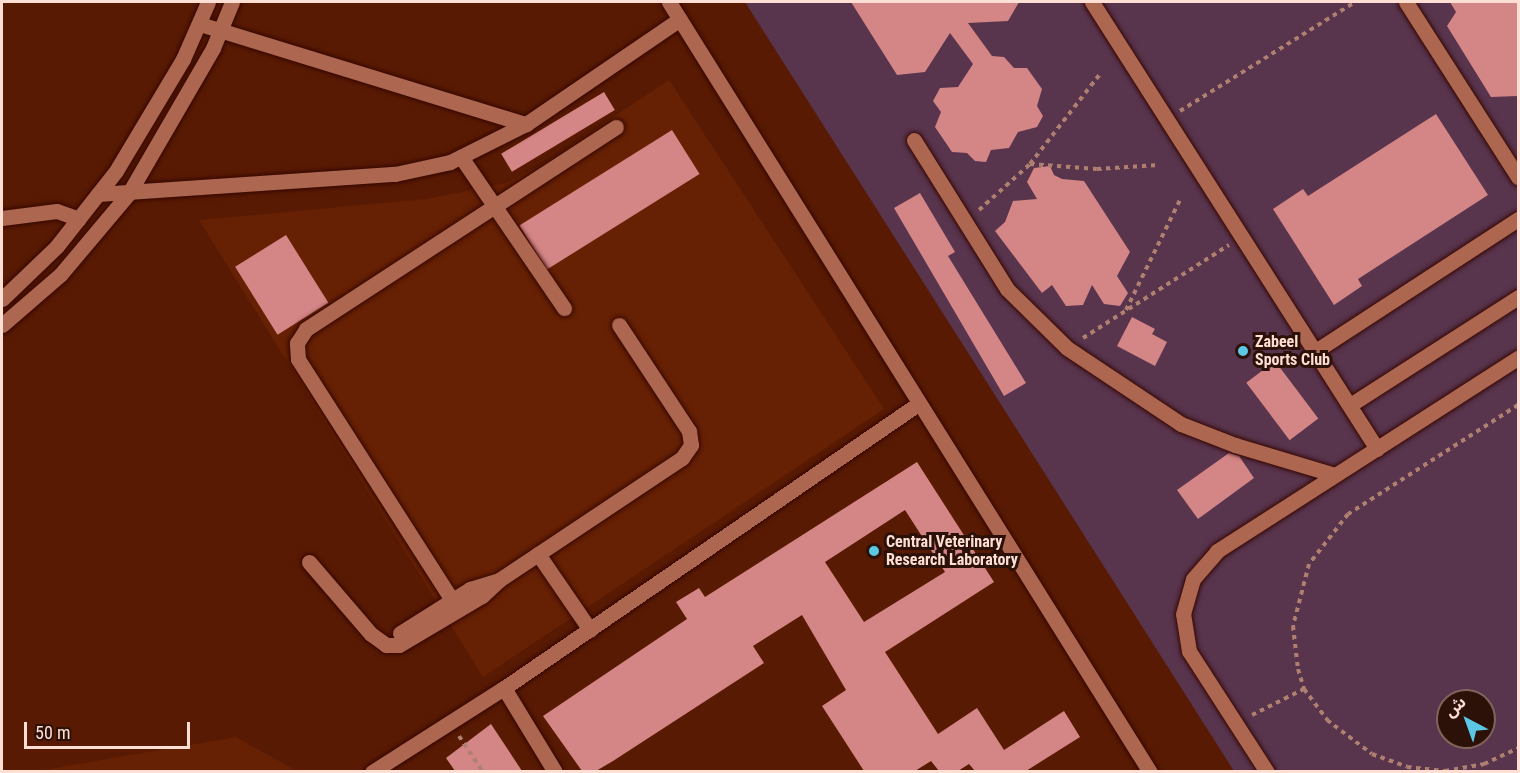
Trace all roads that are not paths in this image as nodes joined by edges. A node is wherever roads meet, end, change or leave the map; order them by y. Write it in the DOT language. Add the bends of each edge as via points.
graph roads {
  1 [pos="208,2"];
  2 [pos="232,2"];
  3 [pos="669,2"];
  4 [pos="1092,2"];
  5 [pos="1407,2"];
  6 [pos="680,19"];
  7 [pos="200,24"];
  8 [pos="221,32"];
  9 [pos="526,124"];
  10 [pos="616,127"];
  11 [pos="914,140"];
  12 [pos="461,157"];
  13 [pos="1518,177"];
  14 [pos="129,193"];
  15 [pos="98,194"];
  16 [pos="495,207"];
  17 [pos="2,218"];
  18 [pos="79,219"];
  19 [pos="1518,219"];
  20 [pos="1518,297"];
  21 [pos="2,299"];
  22 [pos="564,308"];
  23 [pos="2,325"];
  24 [pos="619,325"];
  25 [pos="1314,352"];
  26 [pos="1518,358"];
  27 [pos="918,404"];
  28 [pos="1350,405"];
  29 [pos="1377,449"];
  30 [pos="1335,475"];
  31 [pos="538,554"];
  32 [pos="309,562"];
  33 [pos="499,580"];
  34 [pos="452,600"];
  35 [pos="590,630"];
  36 [pos="371,634"];
  37 [pos="504,688"];
  38 [pos="372,771"];
  39 [pos="555,771"];
  40 [pos="1150,771"];
  41 [pos="1267,771"];
  1 -- 7 [label="street"];
  2 -- 8 [label="street"];
  3 -- 6 [label="street"];
  4 -- 25 [label="street"];
  5 -- 13 [label="street"];
  6 -- 9 [label="street"];
  6 -- 27 [label="street"];
  7 -- 8 [label="street"];
  7 -- 15 [label="street" via="144,126"];
  8 -- 9 [label="street"];
  8 -- 14 [label="street"];
  9 -- 12 [label="street"];
  10 -- 16 [label="street"];
  11 -- 30 [label="street" via="1007,289 1067,348 1181,424"];
  12 -- 14 [label="street" via="395,174"];
  12 -- 16 [label="street"];
  14 -- 15 [label="street"];
  14 -- 23 [label="street" via="60,275"];
  15 -- 18 [label="street"];
  16 -- 22 [label="street"];
  16 -- 34 [label="street" via="306,329 296,351"];
  17 -- 18 [label="street" via="57,211"];
  18 -- 21 [label="street" via="28,277"];
  19 -- 25 [label="street"];
  20 -- 28 [label="street"];
  24 -- 31 [label="street" via="689,431 691,445 682,458"];
  25 -- 28 [label="street"];
  26 -- 29 [label="street"];
  27 -- 35 [label="street"];
  27 -- 40 [label="street"];
  28 -- 29 [label="street"];
  29 -- 30 [label="street"];
  30 -- 41 [label="street" via="1217,551 1193,579 1186,596 1184,633 1189,651"];
  31 -- 33 [label="street"];
  31 -- 35 [label="street"];
  32 -- 36 [label="street"];
  33 -- 34 [label="street" via="477,585"];
  33 -- 36 [label="street" via="482,596 399,645 386,645"];
  34 -- 36 [label="street" via="395,636"];
  35 -- 37 [label="street"];
  37 -- 38 [label="street"];
  37 -- 39 [label="street"];
}
